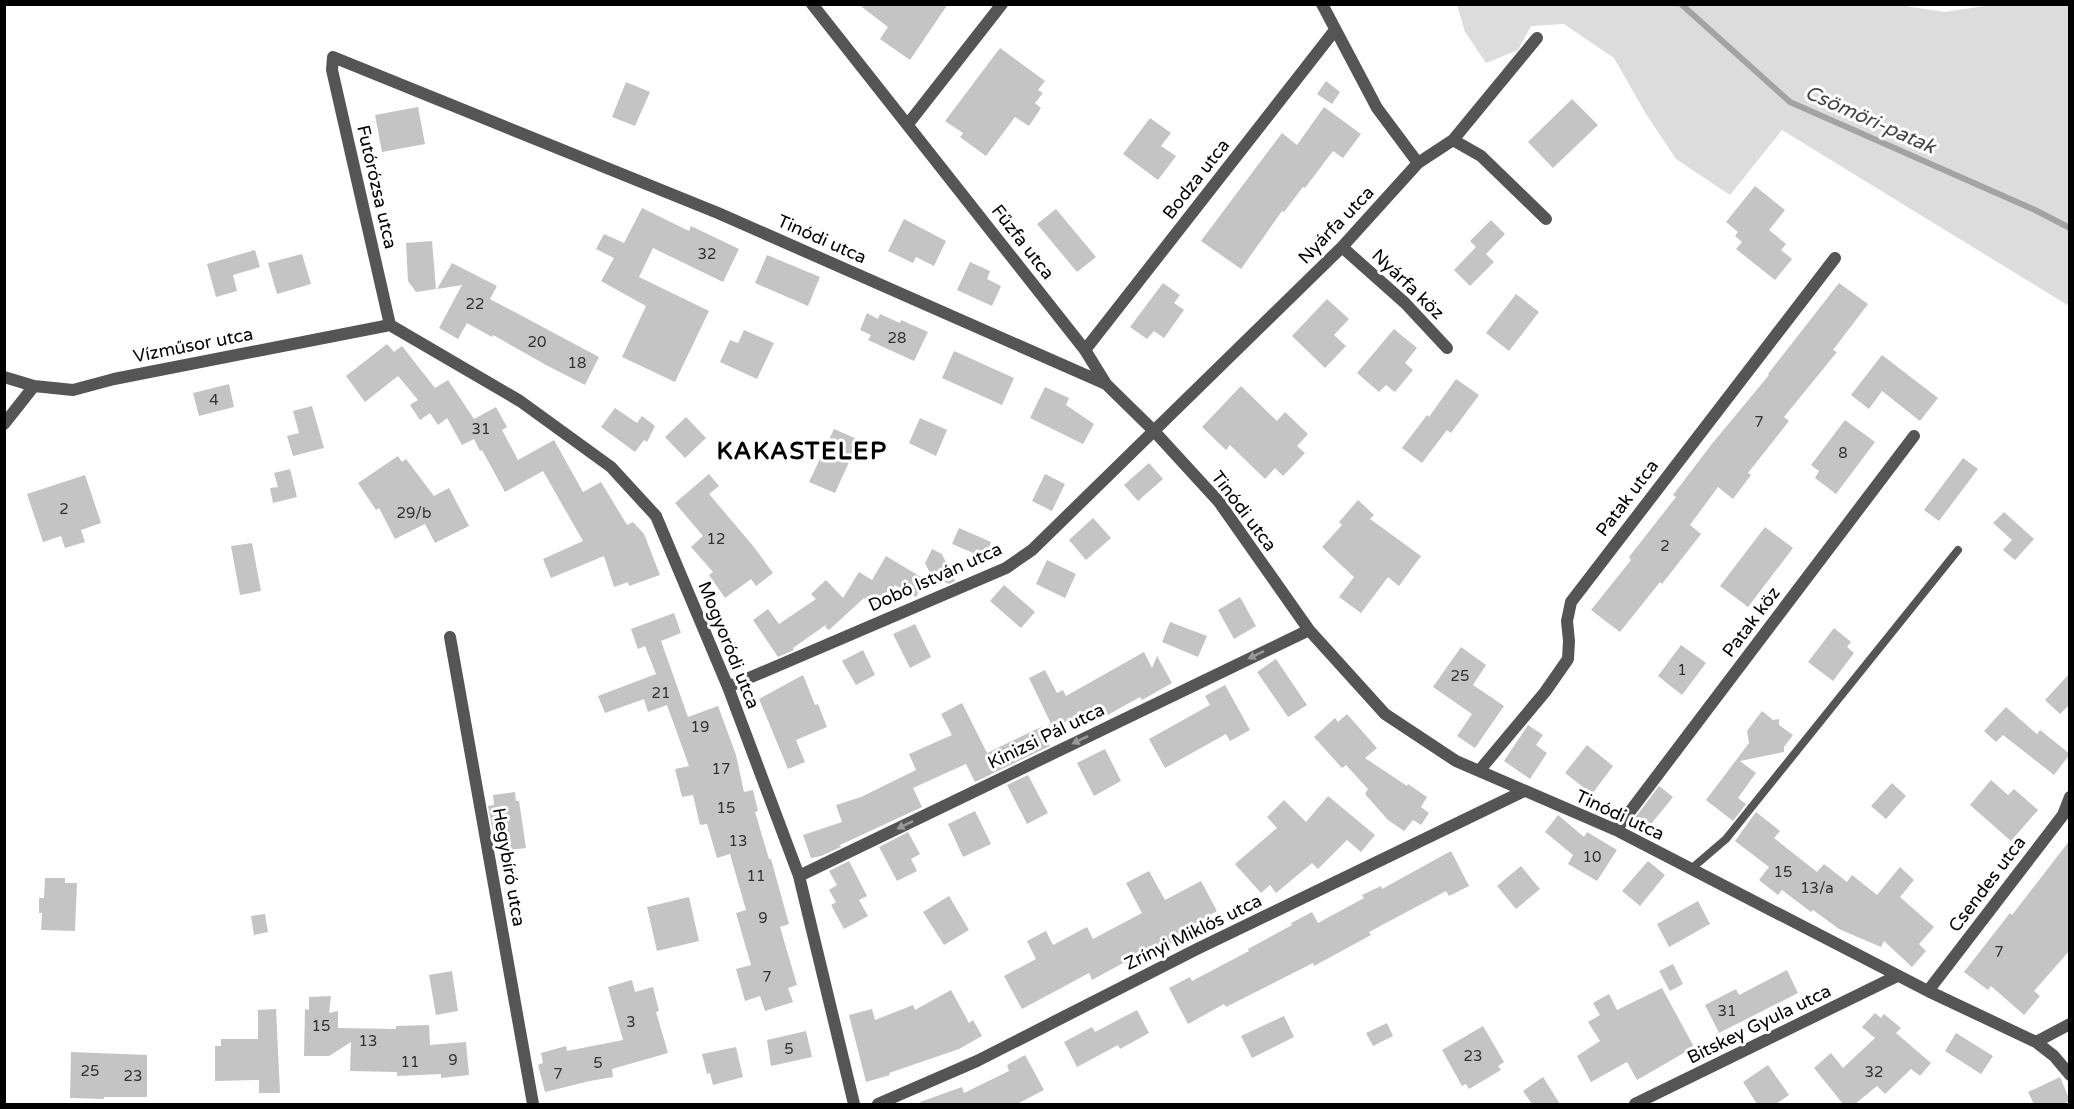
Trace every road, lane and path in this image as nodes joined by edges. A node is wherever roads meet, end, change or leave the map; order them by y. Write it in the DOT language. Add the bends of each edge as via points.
graph roads {
  1 [pos="812,4"];
  2 [pos="1002,4"];
  3 [pos="1322,4"];
  4 [pos="1335,30"];
  5 [pos="1537,38"];
  6 [pos="333,57"];
  7 [pos="908,124"];
  8 [pos="1453,140"];
  9 [pos="1419,163"];
  10 [pos="1545,219"];
  11 [pos="1342,247"];
  12 [pos="1835,258"];
  13 [pos="390,325"];
  14 [pos="1447,348"];
  15 [pos="1085,350"];
  16 [pos="4,377"];
  17 [pos="1106,384"];
  18 [pos="34,386"];
  19 [pos="4,424"];
  20 [pos="1154,431"];
  21 [pos="1914,436"];
  22 [pos="1958,550"];
  23 [pos="1309,630"];
  24 [pos="450,636"];
  25 [pos="728,687"];
  26 [pos="1479,771"];
  27 [pos="1524,791"];
  28 [pos="2070,797"];
  29 [pos="1616,830"];
  30 [pos="1691,869"];
  31 [pos="799,876"];
  32 [pos="1898,976"];
  33 [pos="1928,991"];
  34 [pos="2070,1024"];
  35 [pos="2036,1042"];
  36 [pos="2070,1075"];
  37 [pos="533,1104"];
  38 [pos="854,1104"];
  39 [pos="878,1104"];
  40 [pos="1635,1104"];
  1 -- 7 [label="street, Fűzfa utca"];
  2 -- 7 [label="street"];
  3 -- 4 [label="street"];
  4 -- 9 [label="street" via="1377,108"];
  4 -- 15 [label="street, Bodza utca"];
  5 -- 8 [label="street, Nyárfa utca"];
  6 -- 13 [label="street, Futórózsa utca" via="332,70"];
  6 -- 17 [label="street, Tinódi utca" via="718,213"];
  7 -- 15 [label="street, Fűzfa utca"];
  8 -- 9 [label="street, Nyárfa utca"];
  8 -- 10 [label="street" via="1481,156"];
  9 -- 11 [label="street, Nyárfa utca"];
  11 -- 14 [label="street, Nyárfa köz" via="1405,303"];
  11 -- 20 [label="street, Nyárfa utca"];
  12 -- 26 [label="street, Patak utca" via="1571,602 1568,659"];
  13 -- 18 [label="street, Vízműsor utca" via="73,390"];
  13 -- 25 [label="street, Mogyoródi utca" via="520,400 611,467 656,516"];
  15 -- 17 [label="street, Fűzfa utca"];
  16 -- 18 [label="street, Vízműsor utca"];
  17 -- 20 [label="street, Tinódi utca"];
  18 -- 19 [label="street"];
  20 -- 23 [label="street, Tinódi utca" via="1218,502"];
  20 -- 25 [label="street, Dobó István utca" via="1032,550 1006,568"];
  21 -- 29 [label="street, Patak köz"];
  22 -- 30 [label="lane" via="1726,838"];
  23 -- 26 [label="street, Tinódi utca" via="1385,714"];
  23 -- 31 [label="street, Kinizsi Pál utca, one-way"];
  24 -- 37 [label="street, Hegybíró utca"];
  25 -- 31 [label="street, Mogyoródi utca"];
  26 -- 27 [label="street, Tinódi utca"];
  27 -- 29 [label="street, Tinódi utca"];
  27 -- 39 [label="street, Zrínyi Miklós utca" via="1197,949 977,1061"];
  28 -- 33 [label="street, Csendes utca" via="2063,815"];
  29 -- 30 [label="street, Tinódi utca"];
  30 -- 32 [label="street, Tinódi utca"];
  31 -- 38 [label="street, Mogyoródi utca"];
  32 -- 33 [label="street, Tinódi utca"];
  32 -- 40 [label="street, Bitskey Gyula utca"];
  33 -- 35 [label="street, Tinódi utca"];
  34 -- 35 [label="street"];
  35 -- 36 [label="street, Tinódi utca"];
}
